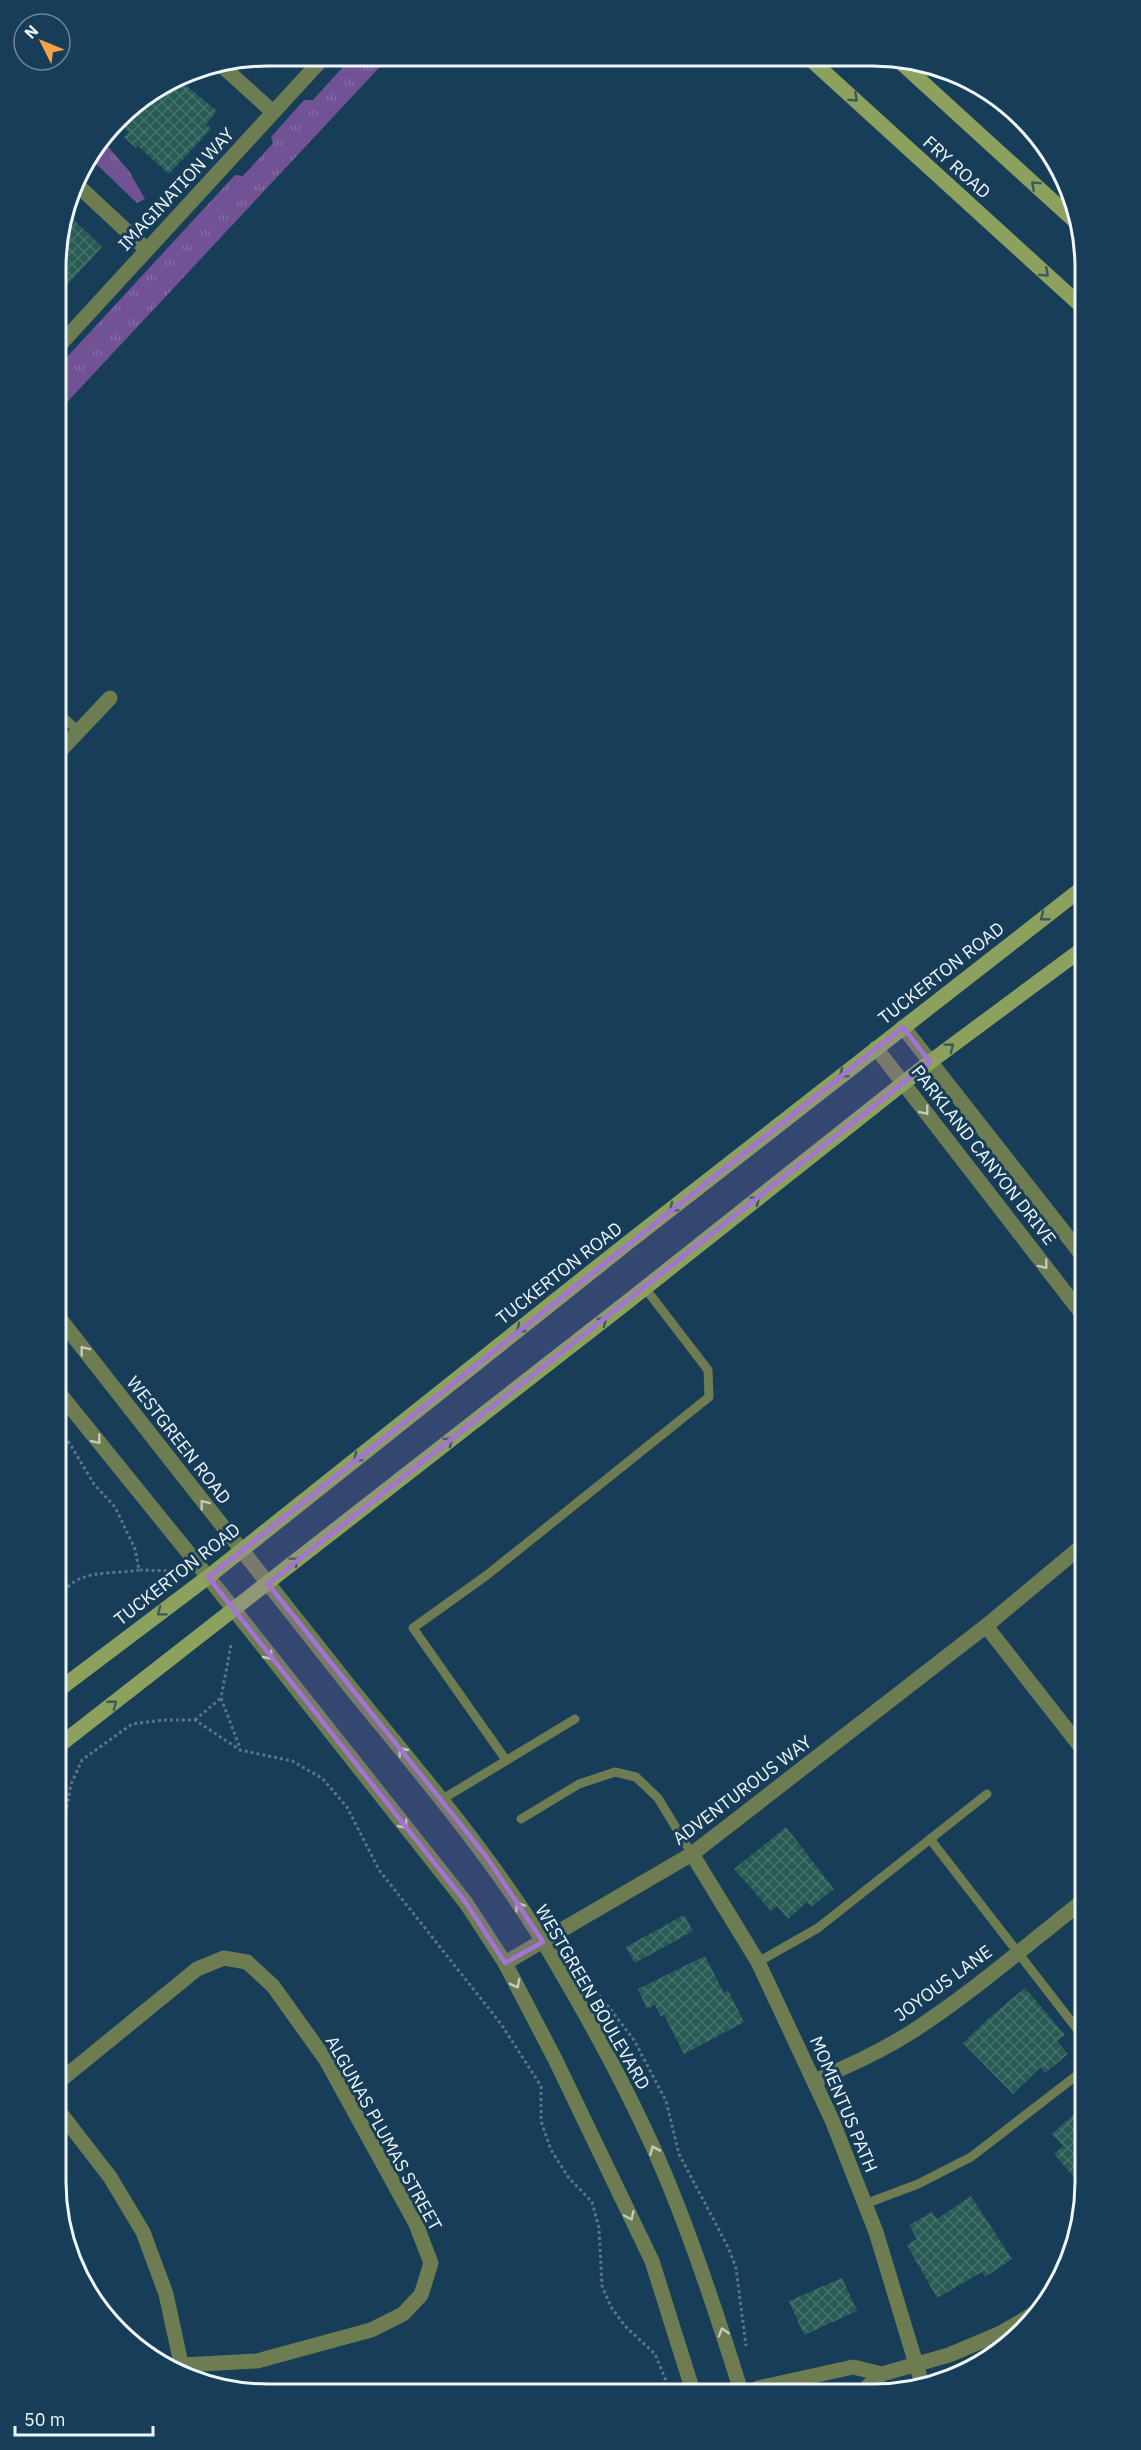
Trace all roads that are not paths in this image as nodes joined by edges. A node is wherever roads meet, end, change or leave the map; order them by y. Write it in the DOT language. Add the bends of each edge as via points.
graph roads {
  1 [pos="316,66"];
  2 [pos="818,66"];
  3 [pos="908,69"];
  4 [pos="227,71"];
  5 [pos="924,73"];
  6 [pos="918,79"];
  7 [pos="273,112"];
  8 [pos="82,189"];
  9 [pos="1068,215"];
  10 [pos="146,249"];
  11 [pos="1075,300"];
  12 [pos="66,338"];
  13 [pos="110,698"];
  14 [pos="66,720"];
  15 [pos="79,732"];
  16 [pos="66,745"];
  17 [pos="1075,893"];
  18 [pos="1075,954"];
  19 [pos="903,1028"];
  20 [pos="876,1048"];
  21 [pos="930,1062"];
  22 [pos="903,1083"];
  23 [pos="1075,1246"];
  24 [pos="645,1288"];
  25 [pos="1075,1305"];
  26 [pos="66,1327"];
  27 [pos="66,1401"];
  28 [pos="240,1550"];
  29 [pos="1075,1552"];
  30 [pos="208,1577"];
  31 [pos="268,1584"];
  32 [pos="233,1611"];
  33 [pos="986,1626"];
  34 [pos="66,1684"];
  35 [pos="575,1719"];
  36 [pos="1075,1730"];
  37 [pos="1071,1733"];
  38 [pos="1075,1739"];
  39 [pos="66,1740"];
  40 [pos="506,1760"];
  41 [pos="987,1794"];
  42 [pos="441,1800"];
  43 [pos="521,1819"];
  44 [pos="930,1839"];
  45 [pos="692,1854"];
  46 [pos="1075,1907"];
  47 [pos="543,1942"];
  48 [pos="1019,1951"];
  49 [pos="758,1962"];
  50 [pos="505,1964"];
  51 [pos="1075,2026"];
  52 [pos="66,2076"];
  53 [pos="1075,2077"];
  54 [pos="814,2081"];
  55 [pos="66,2120"];
  56 [pos="865,2204"];
  57 [pos="1015,2325"];
  58 [pos="181,2364"];
  59 [pos="916,2364"];
  60 [pos="188,2367"];
  61 [pos="882,2374"];
  62 [pos="920,2378"];
  63 [pos="691,2384"];
  64 [pos="739,2384"];
  65 [pos="776,2384"];
  66 [pos="870,2384"];
  1 -- 7 [label="street, IMAGINATION WAY"];
  2 -- 11 [label="main road, FRY ROAD, one-way"];
  3 -- 6 [label="main road"];
  4 -- 7 [label="street"];
  5 -- 6 [label="lane"];
  9 -- 6 [label="main road, one-way"];
  7 -- 10 [label="street, IMAGINATION WAY"];
  8 -- 10 [label="street"];
  10 -- 12 [label="street, IMAGINATION WAY"];
  13 -- 15 [label="street"];
  14 -- 15 [label="lane"];
  15 -- 16 [label="street"];
  17 -- 19 [label="main road, TUCKERTON ROAD, one-way"];
  21 -- 18 [label="main road, one-way"];
  19 -- 20 [label="main road, TUCKERTON ROAD"];
  19 -- 21 [label="street, PARKLAND CANYON DRIVE"];
  20 -- 22 [label="street, PARKLAND CANYON DRIVE"];
  20 -- 28 [label="main road, TUCKERTON ROAD, one-way"];
  21 -- 22 [label="main road"];
  21 -- 23 [label="street, PARKLAND CANYON DRIVE"];
  24 -- 22 [label="main road, one-way"];
  22 -- 25 [label="street, PARKLAND CANYON DRIVE, one-way"];
  31 -- 24 [label="main road, one-way"];
  24 -- 40 [label="lane" via="708,1370 709,1397 487,1575 413,1628"];
  28 -- 26 [label="street, WESTGREEN ROAD, one-way"];
  27 -- 30 [label="street, one-way"];
  28 -- 30 [label="main road, TUCKERTON ROAD"];
  28 -- 31 [label="street, WESTGREEN ROAD"];
  29 -- 33 [label="street, ADVENTUROUS WAY"];
  30 -- 32 [label="street"];
  30 -- 34 [label="main road, TUCKERTON ROAD, one-way"];
  31 -- 32 [label="main road"];
  42 -- 31 [label="street, WESTGREEN BOULEVARD, one-way"];
  39 -- 32 [label="main road, one-way"];
  32 -- 50 [label="street, one-way" via="466,1904"];
  33 -- 37 [label="street"];
  33 -- 45 [label="street, ADVENTUROUS WAY"];
  35 -- 40 [label="lane"];
  36 -- 37 [label="lane"];
  37 -- 38 [label="street"];
  40 -- 42 [label="lane"];
  41 -- 44 [label="lane"];
  47 -- 42 [label="street, WESTGREEN BOULEVARD, one-way" via="486,1856"];
  43 -- 45 [label="lane" via="579,1784 615,1772 636,1777 658,1798"];
  44 -- 48 [label="lane"];
  44 -- 49 [label="lane" via="818,1929"];
  45 -- 47 [label="street, ADVENTUROUS WAY"];
  45 -- 49 [label="street, MOMENTUS PATH"];
  46 -- 48 [label="street, JOYOUS LANE"];
  47 -- 50 [label="street, ADVENTUROUS WAY"];
  64 -- 47 [label="street, WESTGREEN BOULEVARD, one-way" via="716,2311 642,2122"];
  48 -- 51 [label="lane"];
  48 -- 54 [label="street, JOYOUS LANE" via="911,2032"];
  49 -- 54 [label="street, MOMENTUS PATH"];
  50 -- 63 [label="street, one-way" via="652,2261"];
  52 -- 60 [label="street, ALGUNAS PLUMAS STREET" via="197,1969 224,1958 247,1962 273,1986 326,2060 416,2224 431,2263 421,2295 403,2314 371,2330 257,2361"];
  53 -- 56 [label="lane" via="970,2157 918,2184"];
  54 -- 56 [label="street, MOMENTUS PATH"];
  55 -- 58 [label="street" via="110,2177 143,2232 166,2294"];
  56 -- 59 [label="street, MOMENTUS PATH"];
  57 -- 59 [label="street" via="950,2355"];
  59 -- 61 [label="street"];
  59 -- 62 [label="street, MOMENTUS PATH"];
  61 -- 65 [label="street" via="853,2367"];
  61 -- 66 [label="street"];
}
